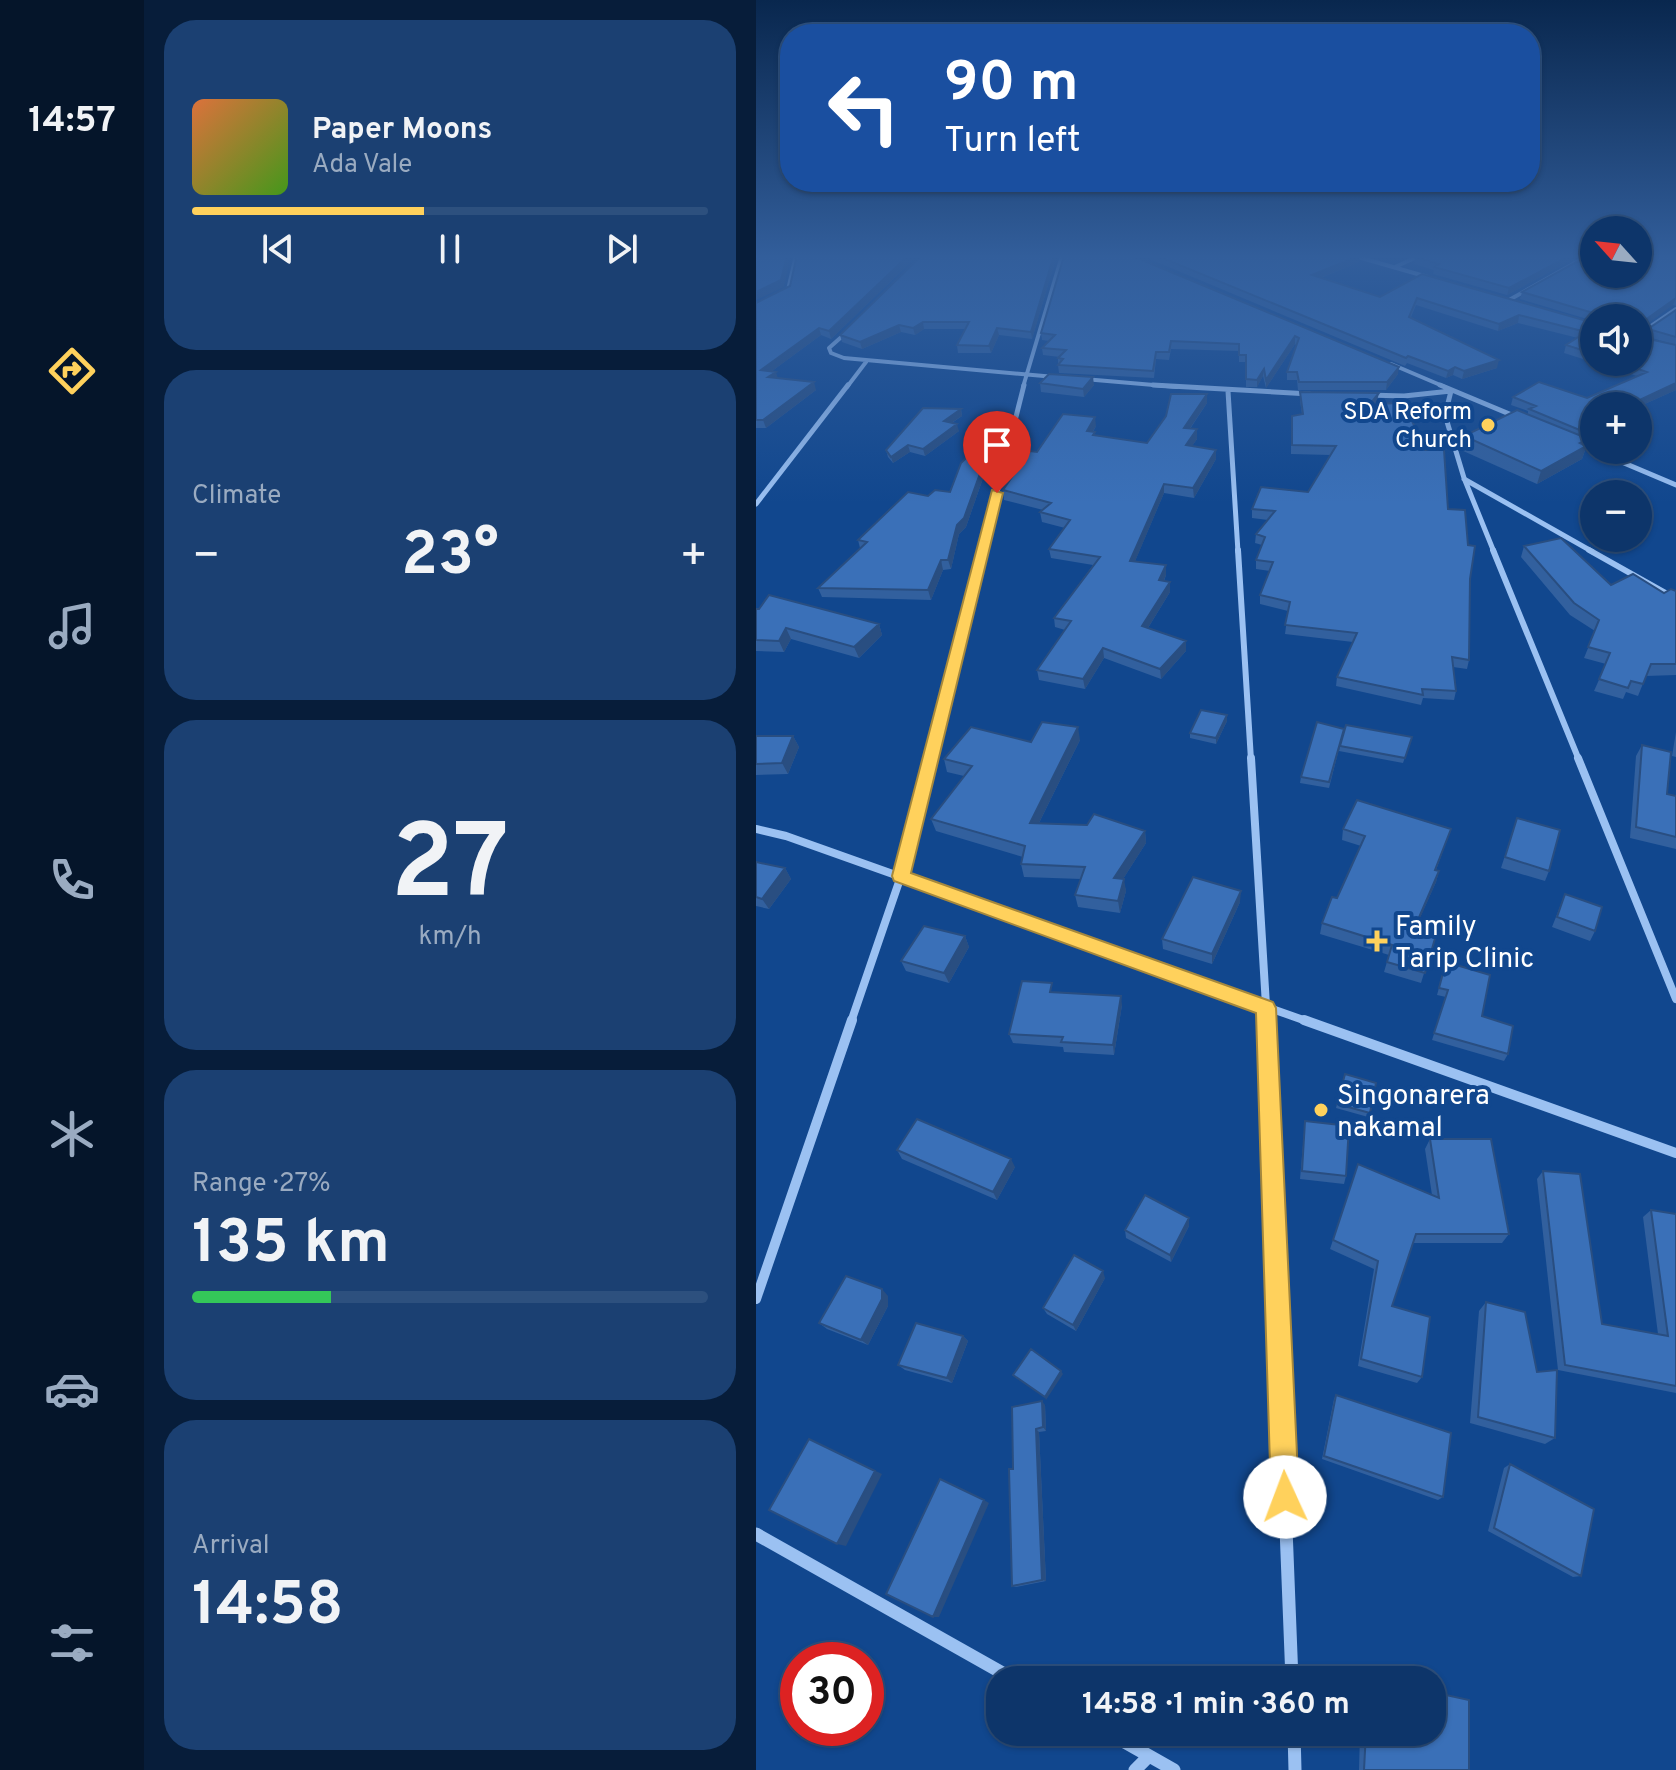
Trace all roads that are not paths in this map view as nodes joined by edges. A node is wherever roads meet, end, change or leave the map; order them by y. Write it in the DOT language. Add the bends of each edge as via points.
graph roads {
  1 [pos="840,338"];
  2 [pos="1037,338"];
  3 [pos="1383,361"];
  4 [pos="866,362"];
  5 [pos="1026,375"];
  6 [pos="1057,377"];
  7 [pos="1073,378"];
  8 [pos="1228,391"];
  9 [pos="1451,391"];
  10 [pos="1325,394"];
  11 [pos="1357,395"];
  12 [pos="1530,423"];
  13 [pos="1574,442"];
  14 [pos="1464,478"];
  15 [pos="1676,485"];
  16 [pos="756,504"];
  17 [pos="1676,599"];
  18 [pos="756,829"];
  19 [pos="901,876"];
  20 [pos="1676,999"];
  21 [pos="1266,1008"];
  22 [pos="1676,1153"];
  23 [pos="756,1299"];
  24 [pos="756,1534"];
  25 [pos="990,1666"];
  26 [pos="1291,1666"];
  27 [pos="1132,1746"];
  28 [pos="1294,1746"];
  29 [pos="1149,1756"];
  30 [pos="1135,1770"];
  31 [pos="1174,1770"];
  32 [pos="1295,1770"];
  1 -- 4 [label="street" via="829,348 831,353"];
  2 -- 5 [label="street"];
  3 -- 9 [label="street"];
  4 -- 5 [label="street"];
  4 -- 16 [label="street"];
  5 -- 6 [label="street"];
  5 -- 19 [label="street"];
  7 -- 8 [label="street"];
  8 -- 10 [label="street"];
  8 -- 21 [label="street"];
  9 -- 11 [label="street"];
  9 -- 12 [label="street"];
  9 -- 14 [label="street" via="1445,415"];
  13 -- 15 [label="street"];
  14 -- 17 [label="street"];
  14 -- 20 [label="street"];
  18 -- 19 [label="street"];
  19 -- 21 [label="street"];
  19 -- 23 [label="street"];
  21 -- 22 [label="street"];
  21 -- 26 [label="street"];
  24 -- 25 [label="street"];
  27 -- 29 [label="street"];
  28 -- 32 [label="street"];
  29 -- 30 [label="street"];
  29 -- 31 [label="street"];
}
